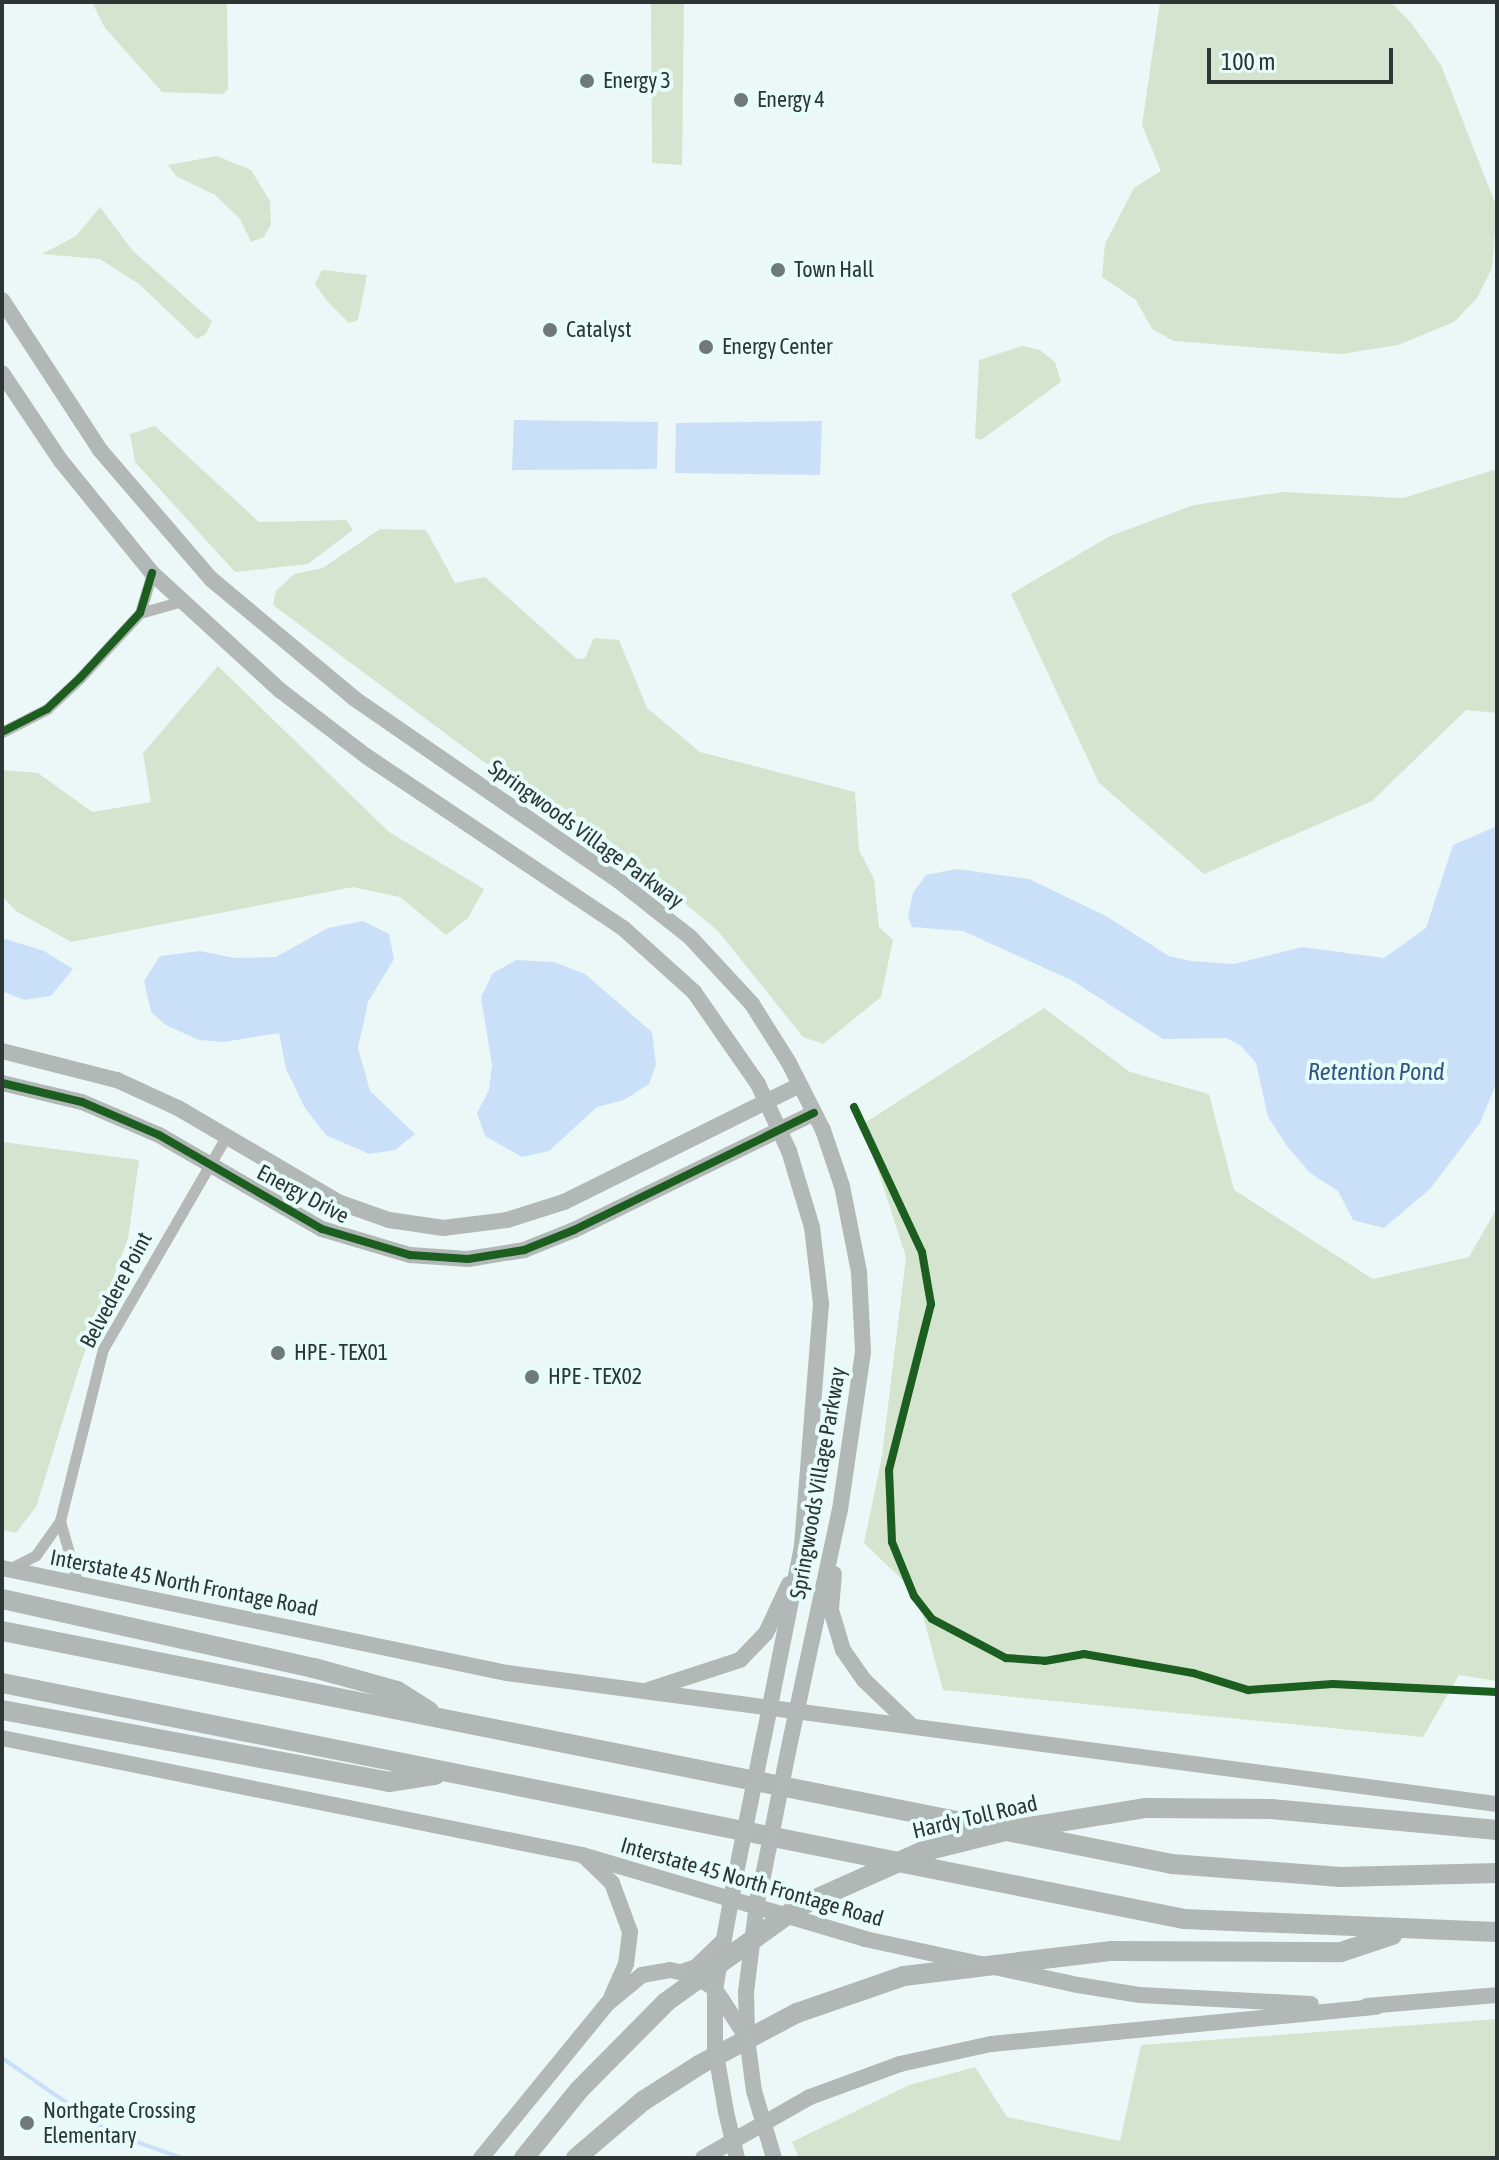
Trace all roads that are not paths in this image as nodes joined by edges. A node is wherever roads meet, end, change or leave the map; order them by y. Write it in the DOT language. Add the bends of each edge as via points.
graph roads {
  1 [pos="3,305"];
  2 [pos="20,329"];
  3 [pos="2,335"];
  4 [pos="2,373"];
  5 [pos="152,573"];
  6 [pos="182,601"];
  7 [pos="140,613"];
  8 [pos="2,732"];
  9 [pos="2,1051"];
  10 [pos="2,1083"];
  11 [pos="800,1085"];
  12 [pos="767,1102"];
  13 [pos="814,1113"];
  14 [pos="781,1133"];
  15 [pos="226,1137"];
  16 [pos="209,1164"];
  17 [pos="840,1509"];
  18 [pos="60,1521"];
  19 [pos="800,1560"];
  20 [pos="5,1569"];
  21 [pos="78,1584"];
  22 [pos="2,1599"];
  23 [pos="2,1631"];
  24 [pos="2,1683"];
  25 [pos="638,1692"];
  26 [pos="770,1707"];
  27 [pos="2,1710"];
  28 [pos="797,1711"];
  29 [pos="443,1719"];
  30 [pos="913,1727"];
  31 [pos="2,1738"];
  32 [pos="451,1772"];
  33 [pos="1497,1804"];
  34 [pos="1497,1830"];
  35 [pos="582,1855"];
  36 [pos="1497,1873"];
  37 [pos="732,1891"];
  38 [pos="758,1899"];
  39 [pos="1404,1932"];
  40 [pos="1497,1932"];
  41 [pos="721,1943"];
  42 [pos="679,1972"];
  43 [pos="1497,1995"];
  44 [pos="719,1998"];
  45 [pos="608,2003"];
  46 [pos="1376,2007"];
  47 [pos="747,2038"];
  48 [pos="761,2127"];
  49 [pos="731,2141"];
  50 [pos="481,2158"];
  51 [pos="524,2158"];
  52 [pos="576,2158"];
  53 [pos="703,2158"];
  54 [pos="737,2158"];
  55 [pos="774,2158"];
  1 -- 2 [label="main road, Springwoods Village Parkway"];
  2 -- 3 [label="main road"];
  2 -- 11 [label="main road, Springwoods Village Parkway" via="100,450 211,579 355,699 619,881 690,937 752,1004"];
  4 -- 5 [label="main road, Springwoods Village Parkway" via="61,461"];
  5 -- 6 [label="main road, Springwoods Village Parkway"];
  5 -- 7 [label="street"];
  6 -- 7 [label="street"];
  6 -- 12 [label="main road, Springwoods Village Parkway" via="281,691 366,756 623,928 694,992 740,1051"];
  7 -- 8 [label="street" via="47,709"];
  9 -- 15 [label="main road, Energy Drive" via="117,1080"];
  10 -- 16 [label="main road, Energy Drive" via="82,1102"];
  11 -- 12 [label="main road, Energy Drive"];
  11 -- 13 [label="main road, Springwoods Village Parkway"];
  12 -- 14 [label="main road, Springwoods Village Parkway"];
  12 -- 15 [label="main road, Energy Drive" via="564,1202 507,1220 443,1228 389,1220 338,1202"];
  13 -- 14 [label="main road, Energy Drive"];
  13 -- 17 [label="main road, Springwoods Village Parkway" via="842,1186 862,1312 860,1394"];
  14 -- 16 [label="main road, Energy Drive" via="574,1230 524,1250 468,1259 365,1245 322,1229"];
  14 -- 19 [label="main road, Springwoods Village Parkway" via="812,1227 821,1304"];
  15 -- 16 [label="street, Belvedere Point"];
  16 -- 18 [label="street, Belvedere Point" via="103,1349"];
  17 -- 28 [label="main road, Springwoods Village Parkway"];
  17 -- 30 [label="main road" via="843,1529 831,1610 843,1650 864,1680"];
  18 -- 20 [label="street, Belvedere Point" via="36,1555"];
  18 -- 21 [label="street, Belvedere Point"];
  19 -- 25 [label="main road" via="766,1633 740,1660"];
  19 -- 26 [label="main road, Springwoods Village Parkway"];
  20 -- 21 [label="main road, Interstate 45 North Frontage Road"];
  21 -- 25 [label="main road, Interstate 45 North Frontage Road" via="507,1673"];
  22 -- 29 [label="highway" via="314,1668 397,1691"];
  23 -- 29 [label="highway"];
  24 -- 32 [label="highway"];
  25 -- 26 [label="main road, Interstate 45 North Frontage Road"];
  26 -- 28 [label="main road, Interstate 45 North Frontage Road"];
  26 -- 37 [label="main road, Springwoods Village Parkway, bridge"];
  27 -- 32 [label="highway" via="389,1782"];
  28 -- 30 [label="main road, Interstate 45 North Frontage Road"];
  28 -- 38 [label="main road, Springwoods Village Parkway, bridge"];
  29 -- 36 [label="highway" via="1172,1864 1340,1877"];
  30 -- 33 [label="main road, Interstate 45 North Frontage Road"];
  31 -- 35 [label="main road, Interstate 45 North Frontage Road"];
  32 -- 39 [label="highway" via="1184,1919"];
  34 -- 51 [label="highway, Hardy Toll Road, bridge" via="1271,1809 1146,1808 1005,1831 921,1852 798,1907 666,2002 579,2090"];
  35 -- 37 [label="main road, Interstate 45 North Frontage Road"];
  35 -- 45 [label="main road" via="612,1883 630,1932 626,1964"];
  37 -- 38 [label="main road, Interstate 45 North Frontage Road"];
  37 -- 41 [label="main road, Springwoods Village Parkway"];
  38 -- 46 [label="main road, Interstate 45 North Frontage Road, bridge" via="865,1939 1078,1985 1140,1995"];
  38 -- 47 [label="main road, Springwoods Village Parkway" via="746,1992"];
  39 -- 40 [label="highway"];
  39 -- 52 [label="highway" via="1341,1952 1112,1951 904,1976 797,2013 699,2065 643,2101"];
  41 -- 42 [label="main road" via="696,1967"];
  41 -- 44 [label="main road, Springwoods Village Parkway"];
  42 -- 44 [label="main road"];
  42 -- 45 [label="main road" via="642,1975"];
  43 -- 46 [label="main road, Interstate 45 North Frontage Road"];
  44 -- 47 [label="main road"];
  44 -- 49 [label="main road, Springwoods Village Parkway, bridge"];
  45 -- 50 [label="main road"];
  46 -- 48 [label="main road" via="991,2044 900,2064 810,2097"];
  47 -- 48 [label="main road, Springwoods Village Parkway, bridge"];
  48 -- 49 [label="main road"];
  48 -- 55 [label="main road, Springwoods Village Parkway"];
  49 -- 53 [label="main road"];
  49 -- 54 [label="main road, Springwoods Village Parkway"];
}
